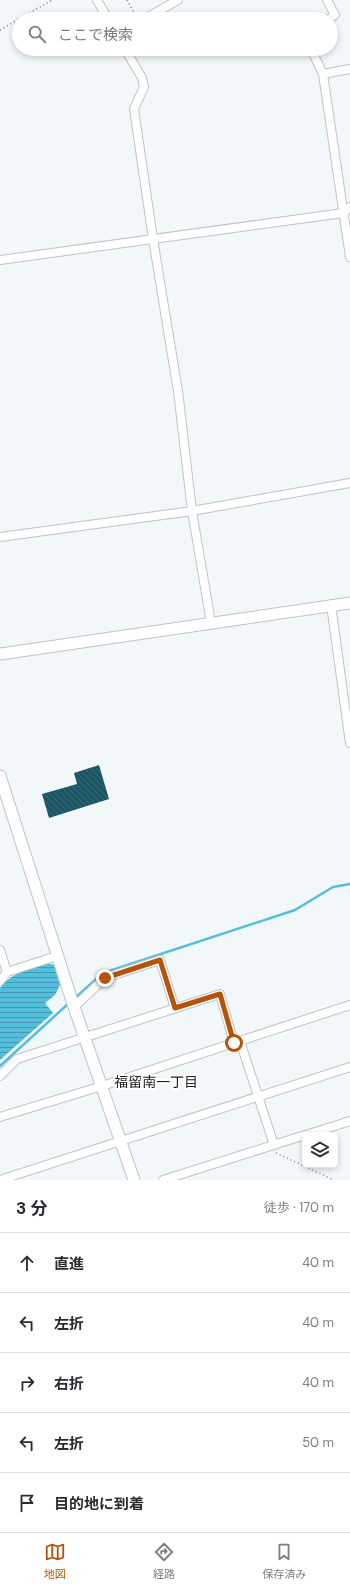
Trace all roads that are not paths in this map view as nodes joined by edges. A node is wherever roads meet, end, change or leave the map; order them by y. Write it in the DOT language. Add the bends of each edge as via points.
graph roads {
  1 [pos="97,0"];
  2 [pos="178,0"];
  3 [pos="327,0"];
  4 [pos="104,12"];
  5 [pos="157,12"];
  6 [pos="333,12"];
  7 [pos="129,56"];
  8 [pos="314,56"];
  9 [pos="350,69"];
  10 [pos="324,74"];
  11 [pos="347,210"];
  12 [pos="153,239"];
  13 [pos="350,257"];
  14 [pos="0,260"];
  15 [pos="350,484"];
  16 [pos="192,511"];
  17 [pos="0,537"];
  18 [pos="350,603"];
  19 [pos="332,605"];
  20 [pos="211,623"];
  21 [pos="0,654"];
  22 [pos="348,720"];
  23 [pos="350,743"];
  24 [pos="0,776"];
  25 [pos="3,796"];
  26 [pos="0,950"];
  27 [pos="58,956"];
  28 [pos="7,972"];
  29 [pos="0,981"];
  30 [pos="73,1003"];
  31 [pos="350,1005"];
  32 [pos="175,1008"];
  33 [pos="85,1037"];
  34 [pos="237,1042"];
  35 [pos="350,1067"];
  36 [pos="0,1076"];
  37 [pos="102,1086"];
  38 [pos="258,1097"];
  39 [pos="0,1117"];
  40 [pos="350,1121"];
  41 [pos="315,1132"];
  42 [pos="302,1136"];
  43 [pos="120,1142"];
  44 [pos="274,1145"];
  45 [pos="0,1180"];
  46 [pos="134,1180"];
  47 [pos="163,1180"];
  1 -- 4 [label="street"];
  2 -- 5 [label="street"];
  3 -- 6 [label="street"];
  7 -- 12 [label="street" via="142,78 144,87 134,109"];
  8 -- 10 [label="street"];
  9 -- 10 [label="street"];
  10 -- 11 [label="street"];
  11 -- 12 [label="street"];
  11 -- 13 [label="street"];
  12 -- 14 [label="street"];
  12 -- 16 [label="street" via="178,391"];
  15 -- 16 [label="street"];
  16 -- 17 [label="street"];
  16 -- 20 [label="street"];
  18 -- 19 [label="street"];
  19 -- 20 [label="street"];
  19 -- 22 [label="street"];
  20 -- 21 [label="street"];
  22 -- 23 [label="street"];
  24 -- 25 [label="street"];
  25 -- 27 [label="street"];
  26 -- 28 [label="street"];
  27 -- 28 [label="street"];
  27 -- 30 [label="street"];
  28 -- 29 [label="street"];
  30 -- 32 [label="street" via="105,978 160,960"];
  30 -- 33 [label="street"];
  31 -- 34 [label="street"];
  32 -- 33 [label="street"];
  32 -- 34 [label="street" via="220,994"];
  33 -- 36 [label="street" via="17,1059"];
  33 -- 37 [label="street"];
  34 -- 37 [label="street"];
  34 -- 38 [label="street"];
  35 -- 38 [label="street"];
  37 -- 39 [label="street"];
  37 -- 43 [label="street"];
  38 -- 43 [label="street"];
  38 -- 44 [label="street"];
  40 -- 41 [label="street"];
  42 -- 44 [label="street"];
  43 -- 45 [label="street"];
  43 -- 46 [label="street"];
  44 -- 47 [label="street"];
}
